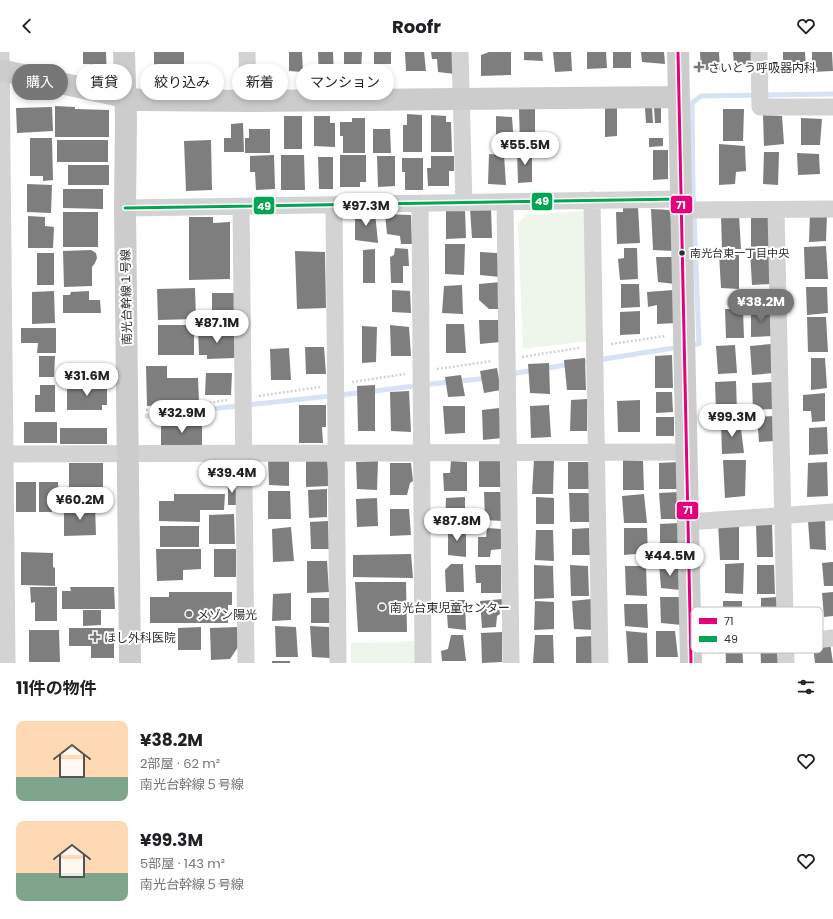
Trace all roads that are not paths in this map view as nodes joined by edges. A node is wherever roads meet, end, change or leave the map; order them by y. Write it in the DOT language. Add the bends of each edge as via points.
graph roads {
  1 [pos="124,52"];
  2 [pos="247,52"];
  3 [pos="460,52"];
  4 [pos="678,52"];
  5 [pos="759,52"];
  6 [pos="0,64"];
  7 [pos="124,64"];
  8 [pos="76,84"];
  9 [pos="679,97"];
  10 [pos="132,98"];
  11 [pos="461,99"];
  12 [pos="125,100"];
  13 [pos="248,101"];
  14 [pos="833,107"];
  15 [pos="1,184"];
  16 [pos="592,200"];
  17 [pos="505,202"];
  18 [pos="464,203"];
  19 [pos="420,204"];
  20 [pos="334,205"];
  21 [pos="241,206"];
  22 [pos="125,208"];
  23 [pos="690,208"];
  24 [pos="833,208"];
  25 [pos="776,210"];
  26 [pos="735,302"];
  27 [pos="777,302"];
  28 [pos="508,452"];
  29 [pos="596,452"];
  30 [pos="687,452"];
  31 [pos="244,453"];
  32 [pos="337,453"];
  33 [pos="421,453"];
  34 [pos="2,454"];
  35 [pos="128,454"];
  36 [pos="833,512"];
  37 [pos="782,516"];
  38 [pos="688,522"];
  39 [pos="784,607"];
  40 [pos="833,638"];
  41 [pos="823,639"];
  42 [pos="785,653"];
  43 [pos="7,663"];
  44 [pos="130,663"];
  45 [pos="246,663"];
  46 [pos="338,663"];
  47 [pos="423,663"];
  48 [pos="511,663"];
  49 [pos="600,663"];
  50 [pos="691,663"];
  51 [pos="786,663"];
  1 -- 7 [label="street, 南光台幹線１号線"];
  2 -- 13 [label="street"];
  3 -- 11 [label="street"];
  4 -- 9 [label="street"];
  5 -- 14 [label="street" via="760,107"];
  6 -- 8 [label="street"];
  6 -- 15 [label="street"];
  9 -- 11 [label="street"];
  9 -- 23 [label="street"];
  10 -- 13 [label="street"];
  11 -- 13 [label="street"];
  11 -- 18 [label="street"];
  12 -- 22 [label="street, 南光台幹線１号線"];
  15 -- 34 [label="street"];
  16 -- 17 [label="street"];
  16 -- 23 [label="street"];
  16 -- 29 [label="street"];
  17 -- 18 [label="street"];
  17 -- 28 [label="street"];
  18 -- 19 [label="street"];
  19 -- 20 [label="street"];
  19 -- 33 [label="street"];
  20 -- 21 [label="street"];
  20 -- 32 [label="street"];
  21 -- 22 [label="street"];
  21 -- 31 [label="street"];
  22 -- 35 [label="street, 南光台幹線１号線"];
  23 -- 25 [label="street"];
  23 -- 30 [label="street" via="684,347"];
  24 -- 25 [label="street"];
  25 -- 27 [label="street"];
  26 -- 27 [label="street"];
  27 -- 37 [label="street"];
  28 -- 29 [label="street"];
  28 -- 33 [label="street"];
  28 -- 48 [label="street"];
  29 -- 30 [label="street"];
  29 -- 49 [label="street"];
  30 -- 38 [label="street"];
  31 -- 32 [label="street"];
  31 -- 35 [label="street"];
  31 -- 45 [label="street"];
  32 -- 33 [label="street"];
  32 -- 46 [label="street"];
  33 -- 47 [label="street"];
  34 -- 35 [label="street"];
  34 -- 43 [label="street"];
  35 -- 44 [label="street, 南光台幹線１号線"];
  36 -- 37 [label="street"];
  37 -- 38 [label="street"];
  37 -- 39 [label="street"];
  38 -- 50 [label="street"];
  40 -- 41 [label="street"];
  42 -- 51 [label="street"];
}
